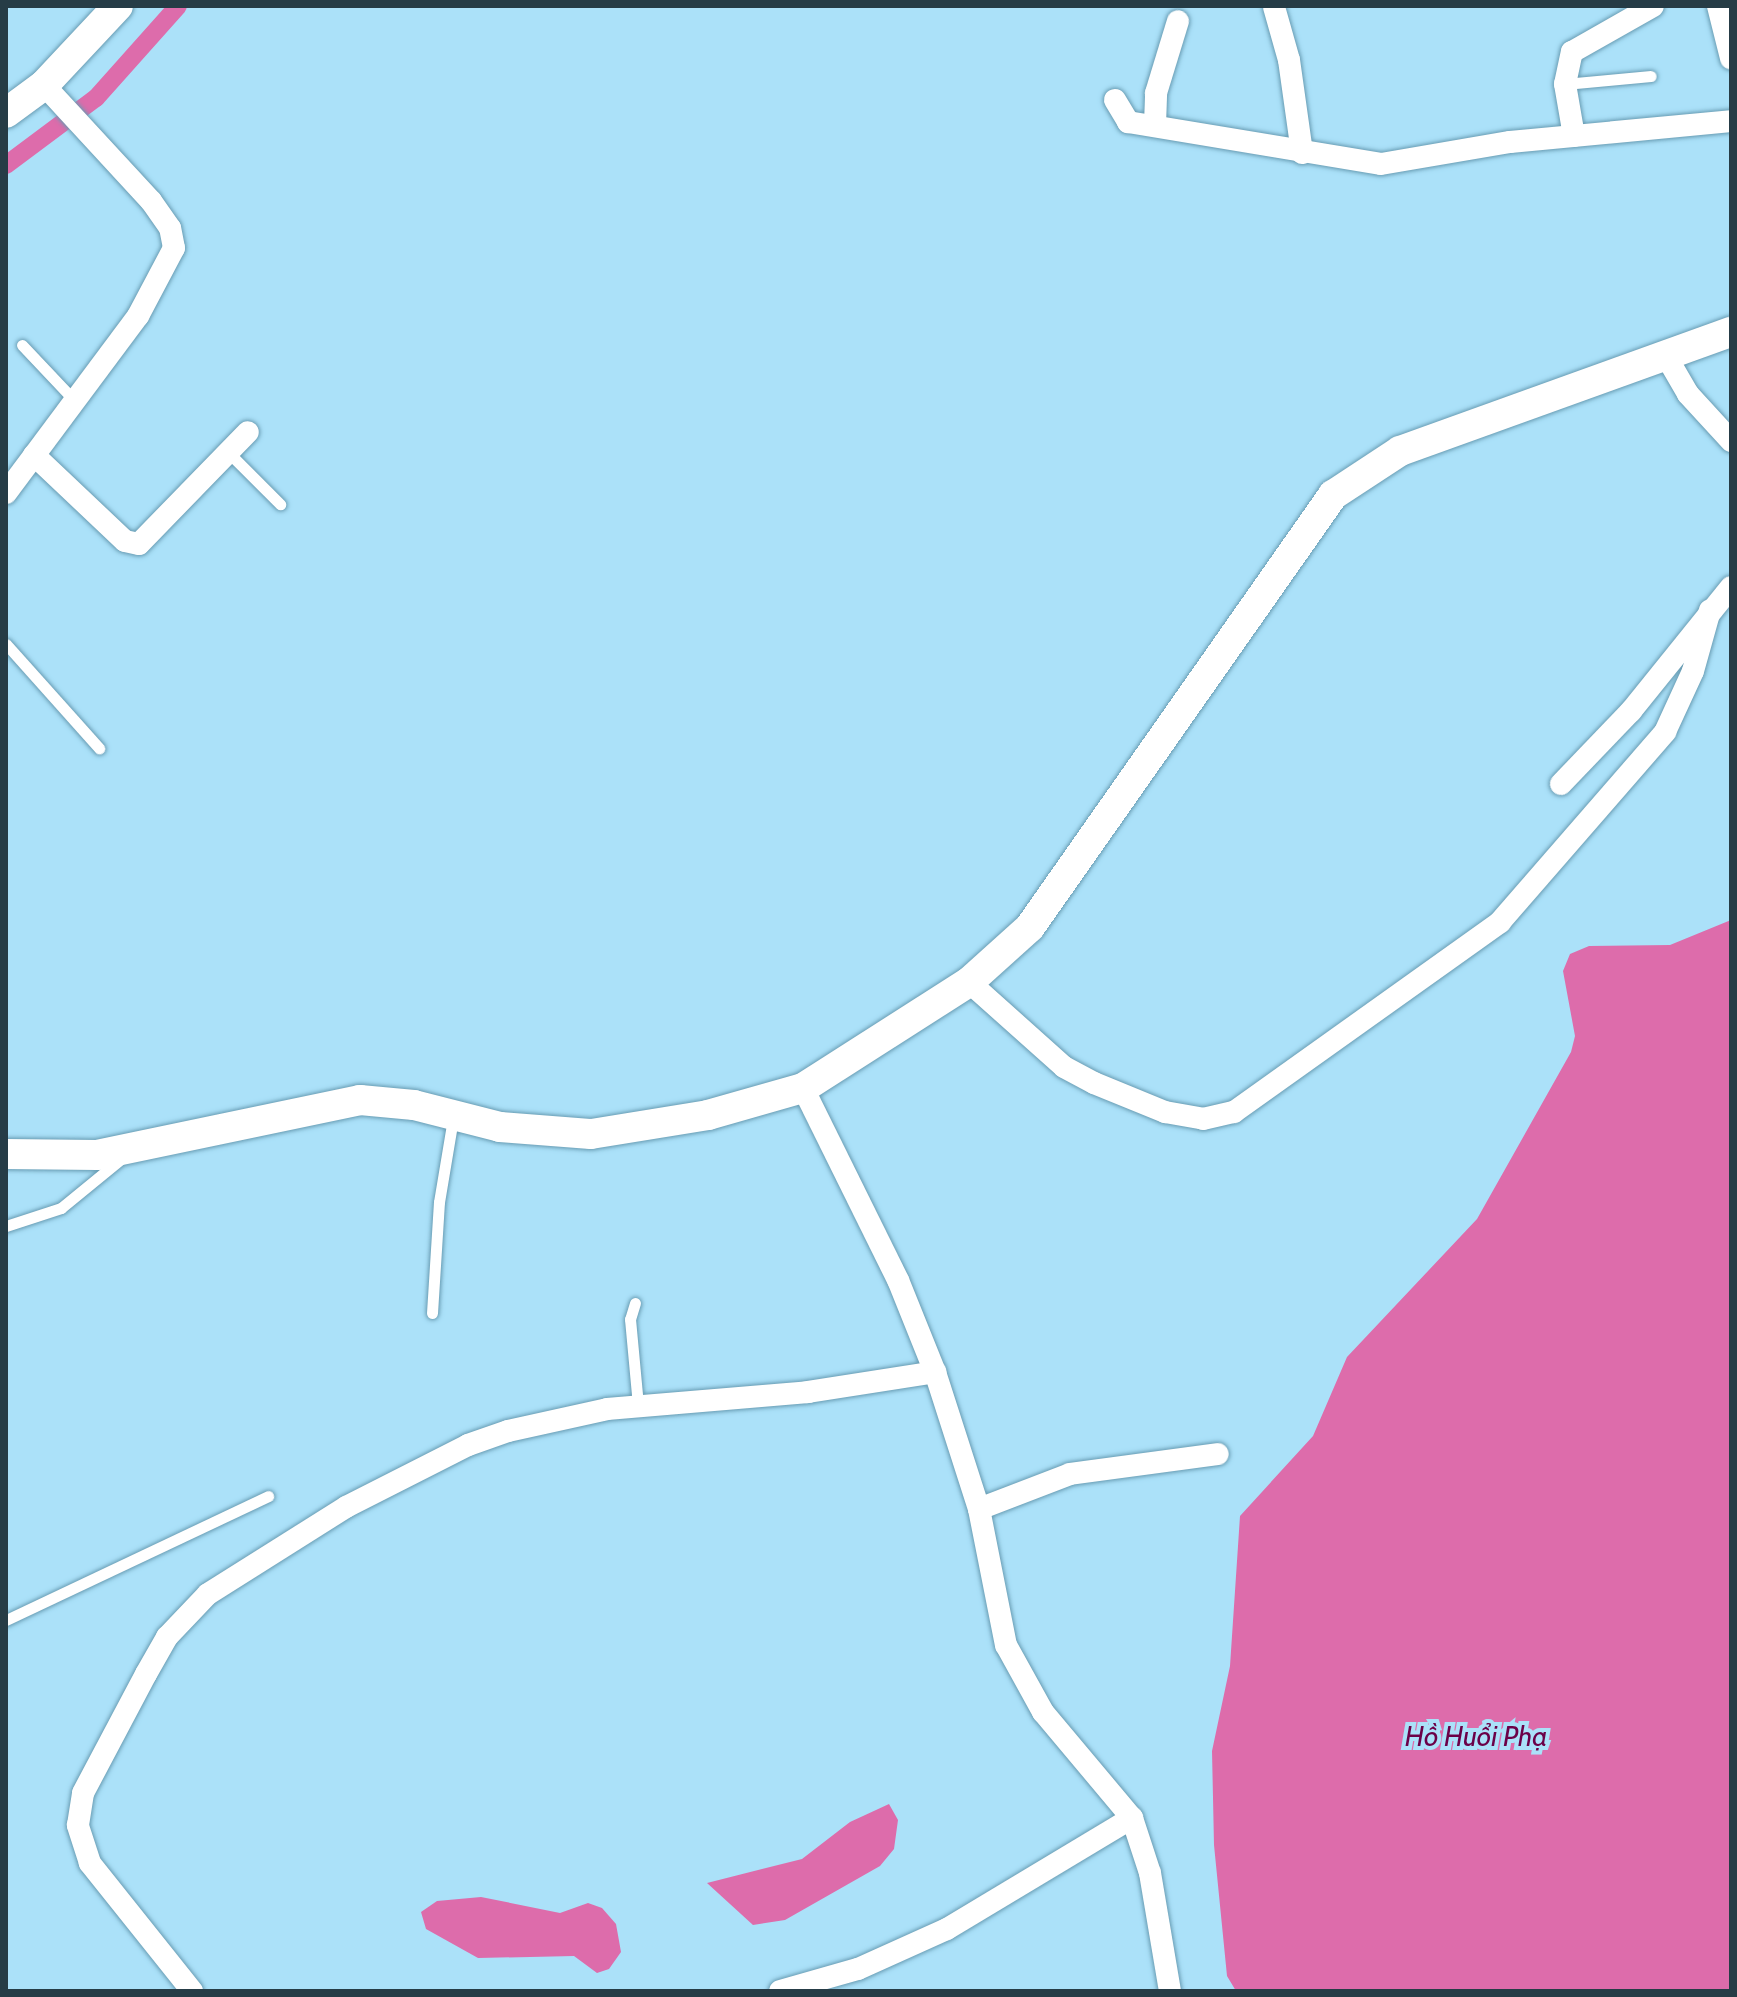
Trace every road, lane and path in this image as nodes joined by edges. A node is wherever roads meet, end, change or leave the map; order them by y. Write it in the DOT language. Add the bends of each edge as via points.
graph roads {
  1 [pos="118,6"];
  2 [pos="1653,6"];
  3 [pos="1718,6"];
  4 [pos="1274,7"];
  5 [pos="1178,21"];
  6 [pos="1731,58"];
  7 [pos="1651,76"];
  8 [pos="1565,84"];
  9 [pos="44,85"];
  10 [pos="1115,100"];
  11 [pos="6,113"];
  12 [pos="1731,121"];
  13 [pos="1155,125"];
  14 [pos="1574,136"];
  15 [pos="1302,153"];
  16 [pos="1731,332"];
  17 [pos="22,345"];
  18 [pos="1666,356"];
  19 [pos="75,401"];
  20 [pos="248,432"];
  21 [pos="1731,441"];
  22 [pos="227,451"];
  23 [pos="34,455"];
  24 [pos="6,493"];
  25 [pos="280,504"];
  26 [pos="1731,587"];
  27 [pos="1710,610"];
  28 [pos="6,644"];
  29 [pos="99,748"];
  30 [pos="1561,784"];
  31 [pos="969,982"];
  32 [pos="803,1088"];
  33 [pos="454,1113"];
  34 [pos="131,1149"];
  35 [pos="6,1154"];
  36 [pos="6,1226"];
  37 [pos="635,1303"];
  38 [pos="432,1313"];
  39 [pos="935,1372"];
  40 [pos="638,1405"];
  41 [pos="1218,1454"];
  42 [pos="268,1496"];
  43 [pos="979,1509"];
  44 [pos="6,1620"];
  45 [pos="1132,1818"];
  46 [pos="192,1991"];
  47 [pos="780,1991"];
  48 [pos="1170,1991"];
  1 -- 9 [label="street"];
  2 -- 8 [label="street" via="1572,52"];
  3 -- 6 [label="street"];
  4 -- 15 [label="street" via="1289,60"];
  5 -- 13 [label="street" via="1156,93"];
  7 -- 8 [label="lane"];
  8 -- 14 [label="street"];
  9 -- 11 [label="street"];
  9 -- 19 [label="street" via="151,201 170,228 174,248 138,316"];
  10 -- 13 [label="street" via="1128,122"];
  12 -- 14 [label="street"];
  13 -- 15 [label="street"];
  14 -- 15 [label="street" via="1381,164"];
  16 -- 18 [label="street"];
  17 -- 19 [label="lane"];
  18 -- 21 [label="street" via="1695,403"];
  18 -- 31 [label="street" via="1400,451 1333,495 1059,890 1002,956"];
  19 -- 23 [label="street"];
  20 -- 22 [label="street"];
  22 -- 23 [label="street" via="143,541 134,544"];
  22 -- 25 [label="lane"];
  23 -- 24 [label="street"];
  26 -- 27 [label="street"];
  27 -- 30 [label="street" via="1631,711"];
  27 -- 31 [label="street" via="1693,671 1665,732 1500,922 1234,1112 1203,1119 1165,1112 1094,1083 1064,1067"];
  28 -- 29 [label="lane"];
  31 -- 32 [label="street"];
  32 -- 33 [label="street" via="708,1115 591,1134 500,1127"];
  32 -- 39 [label="street" via="898,1280"];
  33 -- 34 [label="street" via="360,1100"];
  33 -- 38 [label="lane" via="439,1202"];
  34 -- 35 [label="street" via="70,1157"];
  34 -- 36 [label="lane" via="70,1202"];
  37 -- 40 [label="lane" via="630,1319"];
  39 -- 40 [label="street" via="808,1392"];
  39 -- 43 [label="street"];
  40 -- 46 [label="street" via="549,1420 442,1458 235,1574 167,1637 83,1793 78,1825 90,1863"];
  41 -- 43 [label="street" via="1070,1474"];
  42 -- 44 [label="lane"];
  43 -- 45 [label="street" via="1006,1645 1021,1677 1043,1712"];
  45 -- 47 [label="street" via="921,1941 858,1969"];
  45 -- 48 [label="street" via="1150,1873"];
}
